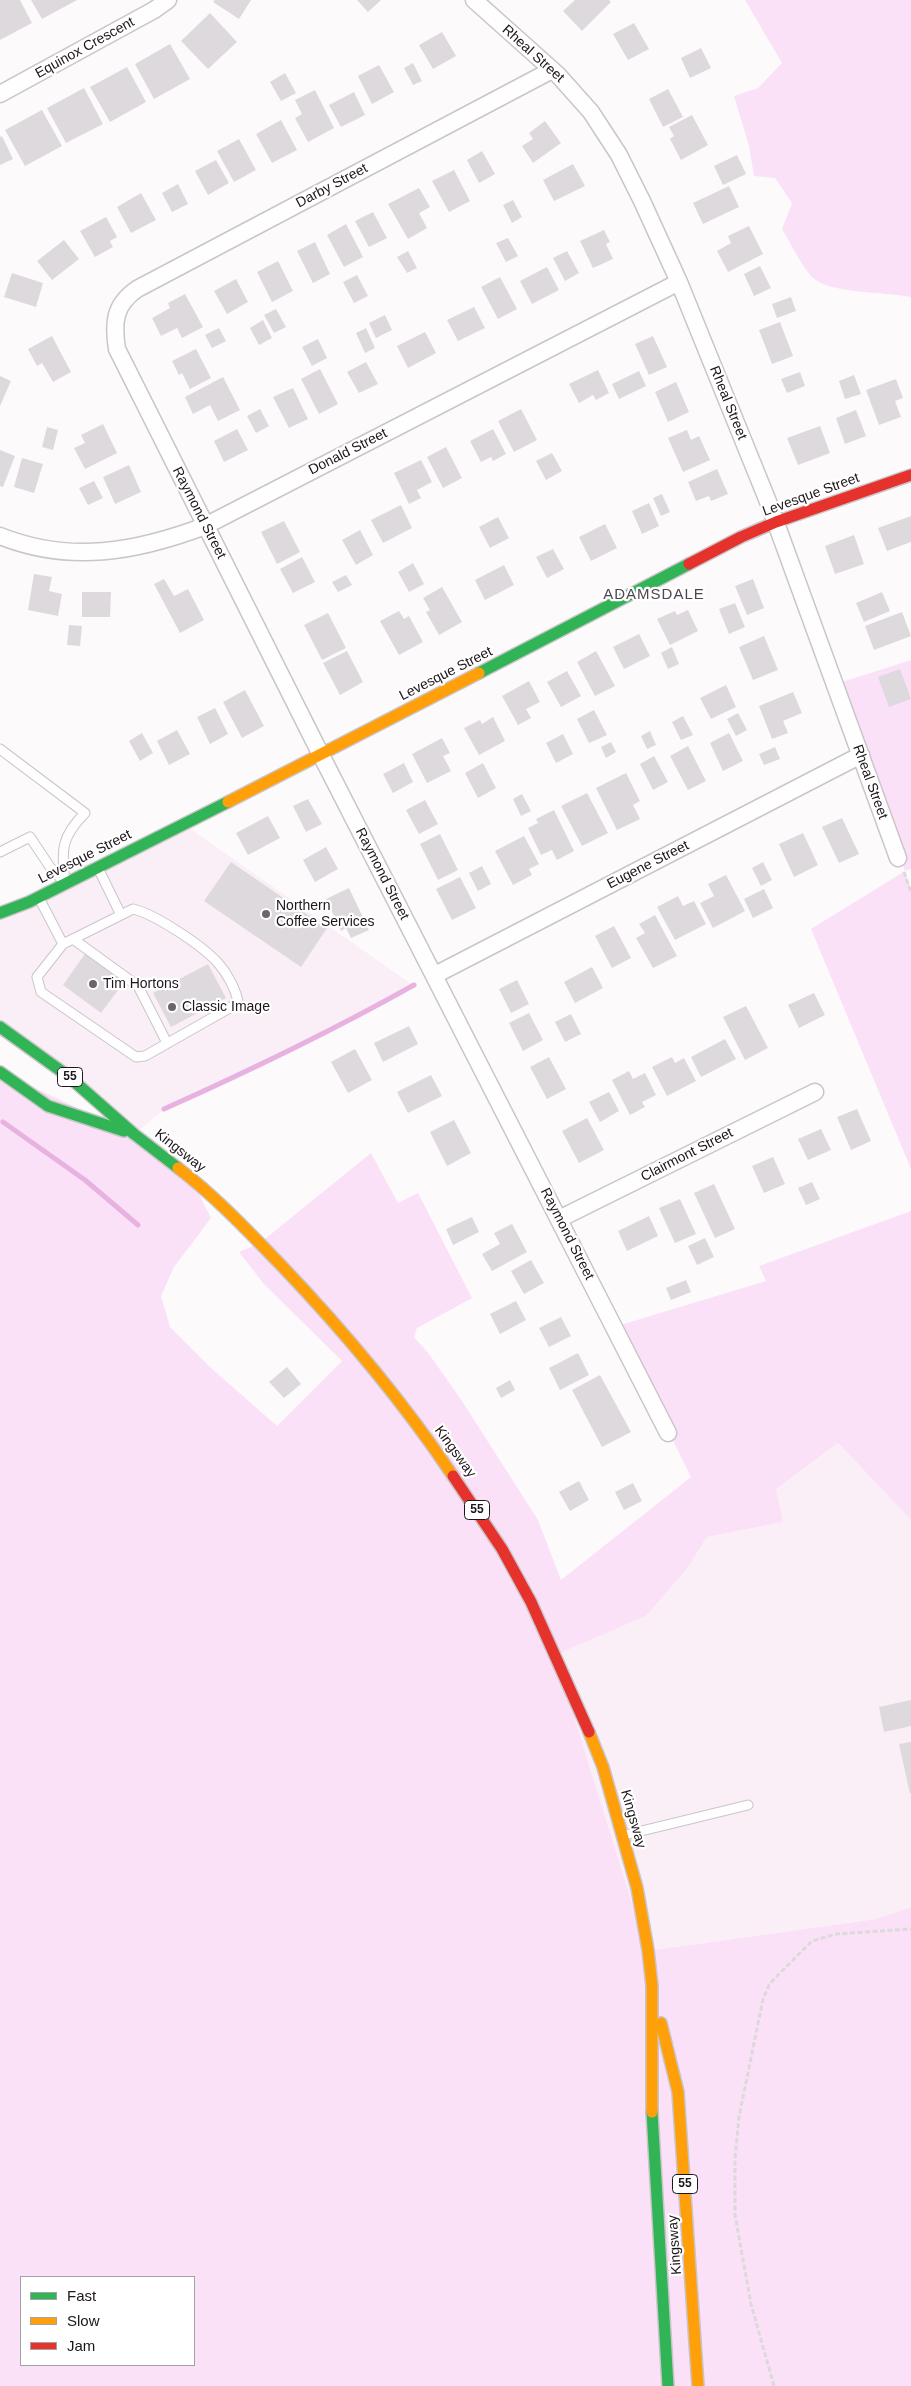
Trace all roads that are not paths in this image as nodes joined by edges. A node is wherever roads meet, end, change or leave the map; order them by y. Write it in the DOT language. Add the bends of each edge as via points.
graph roads {
  1 [pos="168,0"];
  2 [pos="474,0"];
  3 [pos="552,70"];
  4 [pos="0,94"];
  5 [pos="679,282"];
  6 [pos="118,310"];
  7 [pos="911,475"];
  8 [pos="776,522"];
  9 [pos="204,526"];
  10 [pos="0,536"];
  11 [pos="0,749"];
  12 [pos="321,755"];
  13 [pos="860,756"];
  14 [pos="0,852"];
  15 [pos="898,858"];
  16 [pos="97,867"];
  17 [pos="66,883"];
  18 [pos="38,897"];
  19 [pos="0,913"];
  20 [pos="121,915"];
  21 [pos="73,939"];
  22 [pos="63,944"];
  23 [pos="435,975"];
  24 [pos="0,1027"];
  25 [pos="167,1044"];
  26 [pos="0,1072"];
  27 [pos="815,1092"];
  28 [pos="134,1134"];
  29 [pos="559,1219"];
  30 [pos="668,1433"];
  31 [pos="748,1805"];
  32 [pos="623,1836"];
  33 [pos="652,1986"];
  34 [pos="668,2386"];
  35 [pos="698,2386"];
  1 -- 4 [label="street, Equinox Crescent"];
  2 -- 3 [label="street, Rheal Street"];
  3 -- 5 [label="street, Rheal Street" via="575,92 605,131"];
  3 -- 6 [label="street, Darby Street" via="137,289 128,295"];
  5 -- 8 [label="street, Rheal Street"];
  5 -- 9 [label="street, Donald Street"];
  6 -- 9 [label="street, Raymond Street" via="115,329 117,349"];
  7 -- 8 [label="main road, Levesque Street"];
  8 -- 12 [label="main road, Levesque Street"];
  8 -- 13 [label="street, Rheal Street"];
  9 -- 10 [label="street, Donald Street" via="150,544 89,553 58,552 22,545"];
  9 -- 12 [label="street, Raymond Street"];
  11 -- 17 [label="lane" via="85,813 72,826 63,845"];
  12 -- 16 [label="main road, Levesque Street"];
  12 -- 23 [label="street, Raymond Street"];
  13 -- 15 [label="street, Rheal Street"];
  13 -- 23 [label="street, Eugene Street"];
  14 -- 17 [label="lane" via="30,837 50,867"];
  16 -- 17 [label="main road, Levesque Street"];
  16 -- 20 [label="lane"];
  17 -- 18 [label="main road, Levesque Street"];
  18 -- 19 [label="main road, Levesque Street"];
  18 -- 22 [label="lane"];
  20 -- 21 [label="lane"];
  20 -- 25 [label="lane" via="133,909 147,912 208,953 236,992 238,1001 233,1006"];
  21 -- 22 [label="lane"];
  21 -- 25 [label="lane" via="138,986"];
  22 -- 25 [label="lane" via="37,977 41,992 136,1057 145,1056"];
  23 -- 29 [label="street, Raymond Street"];
  24 -- 28 [label="main road, Kingsway / 55" via="68,1076"];
  26 -- 28 [label="main road, Kingsway / 55" via="48,1106"];
  27 -- 29 [label="street, Clairmont Street"];
  28 -- 32 [label="main road, Kingsway / 55" via="191,1178 250,1233 321,1307 361,1353 466,1492 502,1549 556,1654 603,1767"];
  29 -- 30 [label="street, Raymond Street"];
  31 -- 32 [label="lane"];
  32 -- 33 [label="main road, Kingsway / 55" via="637,1888"];
  33 -- 34 [label="main road, Kingsway / 55" via="650,2087"];
  33 -- 35 [label="main road, Kingsway / 55" via="678,2092"];
}
